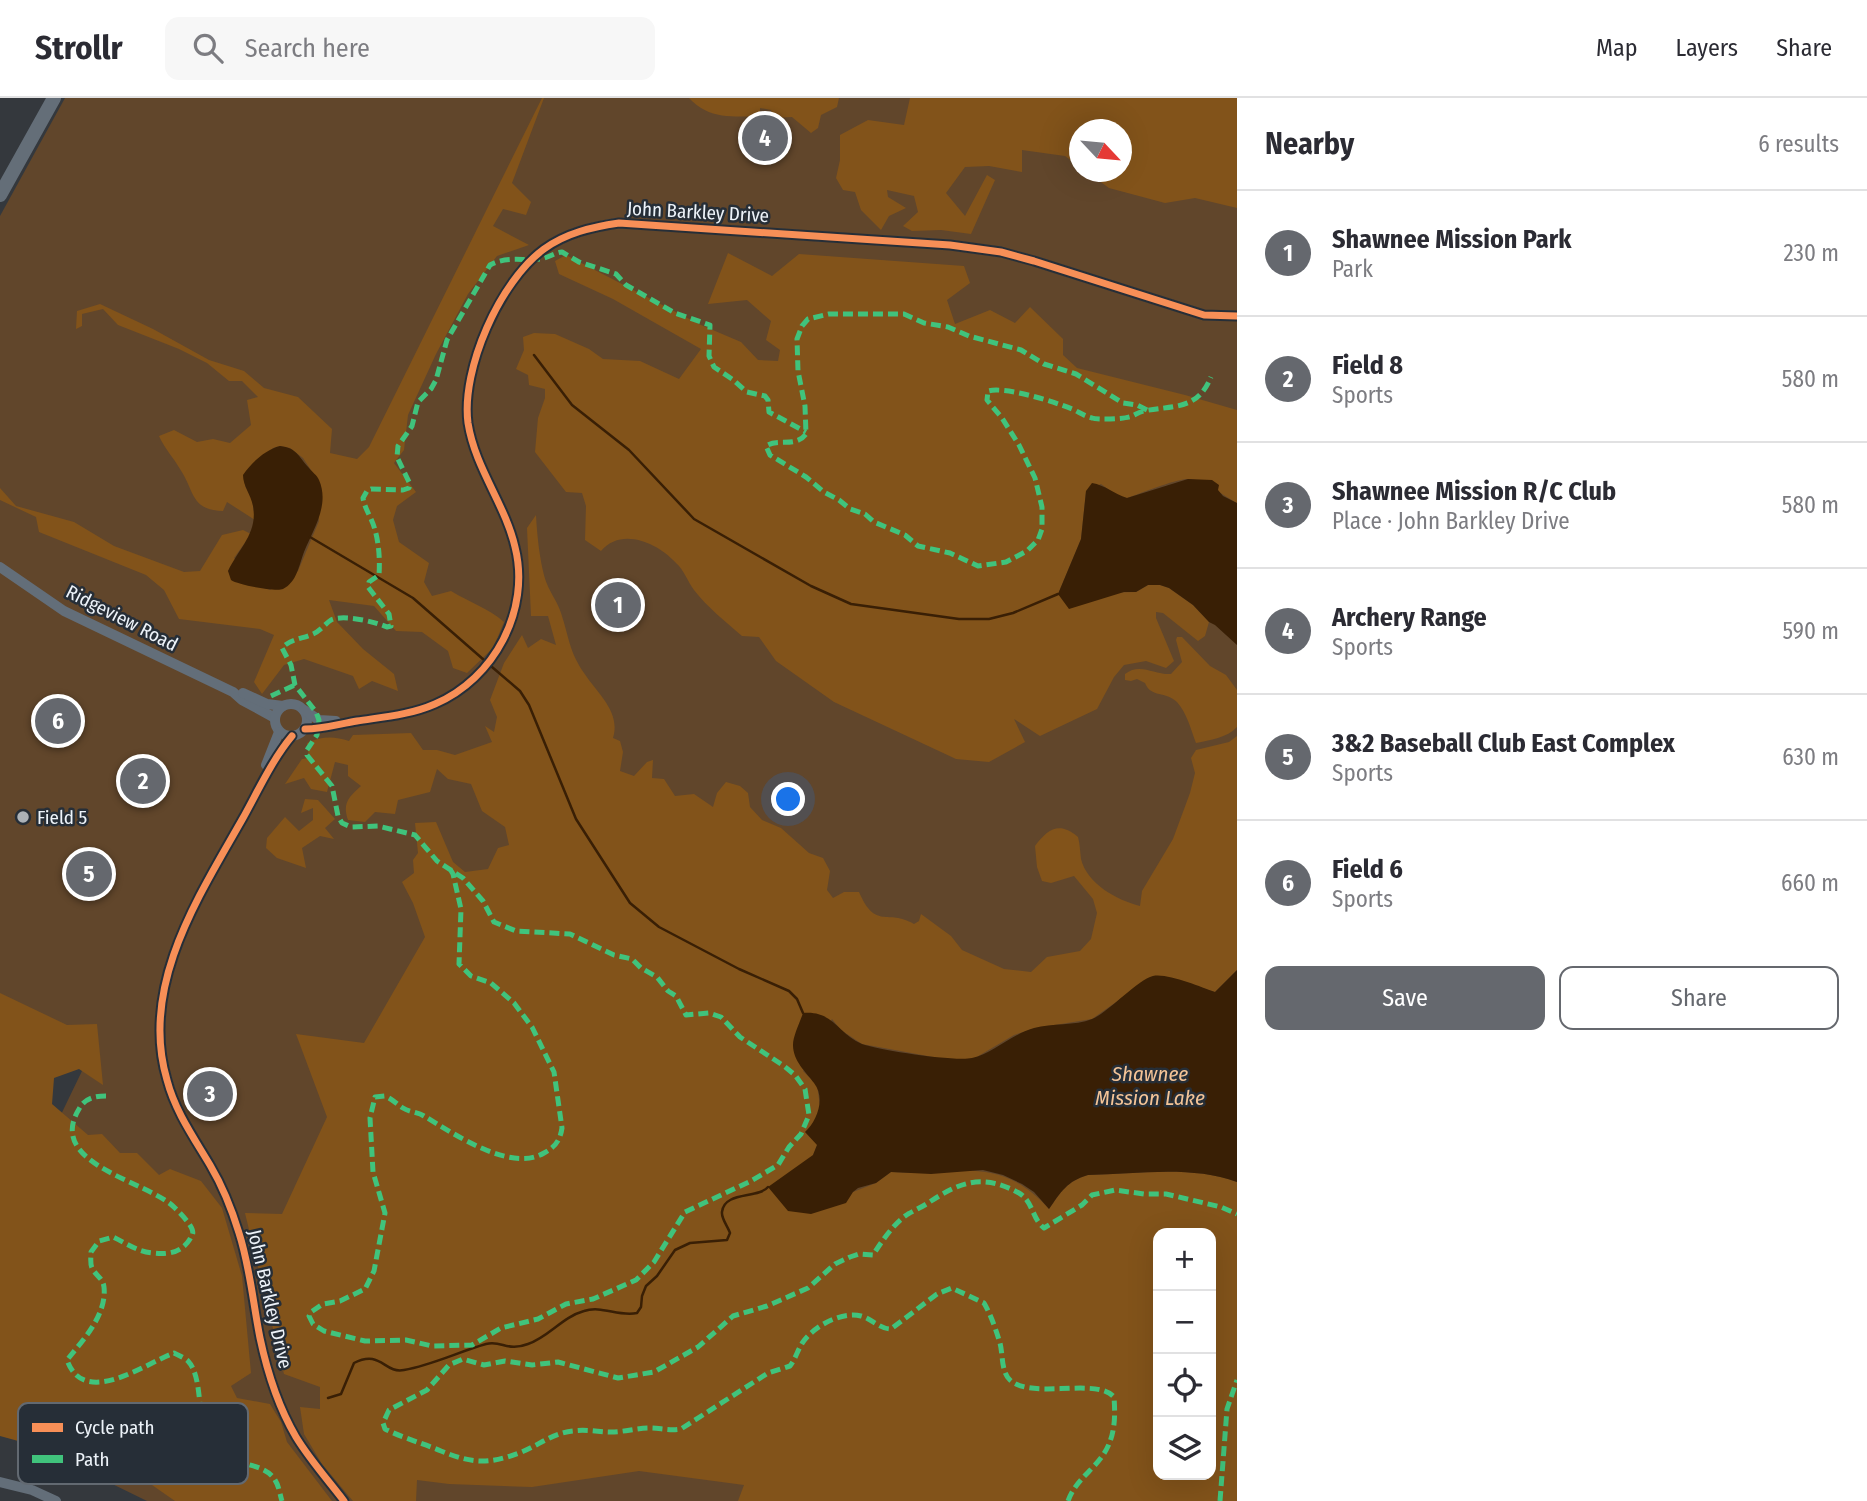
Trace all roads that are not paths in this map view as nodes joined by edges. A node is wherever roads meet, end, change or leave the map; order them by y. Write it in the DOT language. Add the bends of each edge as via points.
graph roads {
  1 [pos="54,98"];
  2 [pos="0,195"];
  3 [pos="1237,316"];
  4 [pos="0,567"];
  5 [pos="233,692"];
  6 [pos="283,706"];
  7 [pos="304,710"];
  8 [pos="275,718"];
  9 [pos="356,722"];
  10 [pos="305,729"];
  11 [pos="279,732"];
  12 [pos="292,736"];
  13 [pos="259,788"];
  14 [pos="0,1482"];
  15 [pos="56,1501"];
  16 [pos="344,1501"];
  1 -- 2 [label="main road"];
  3 -- 9 [label="street, John Barkley Drive" via="1204,315 1002,252 950,245 619,223 563,237 525,265 514,280 483,340 467,402 471,439 517,558 519,587 510,627 491,661 447,699 415,711"];
  4 -- 5 [label="street, Ridgeview Road" via="64,611"];
  5 -- 6 [label="street"];
  5 -- 8 [label="street"];
  6 -- 7 [label="street" via="292,704"];
  6 -- 8 [label="street"];
  7 -- 9 [label="street" via="320,720"];
  7 -- 10 [label="street"];
  8 -- 11 [label="street"];
  9 -- 10 [label="street"];
  10 -- 12 [label="street"];
  11 -- 12 [label="street"];
  11 -- 13 [label="street"];
  12 -- 13 [label="street"];
  13 -- 16 [label="street, John Barkley Drive" via="193,909 168,973 160,1015 162,1057 172,1096 232,1212 247,1263 260,1340 278,1398 296,1436"];
  14 -- 15 [label="street"];
}
